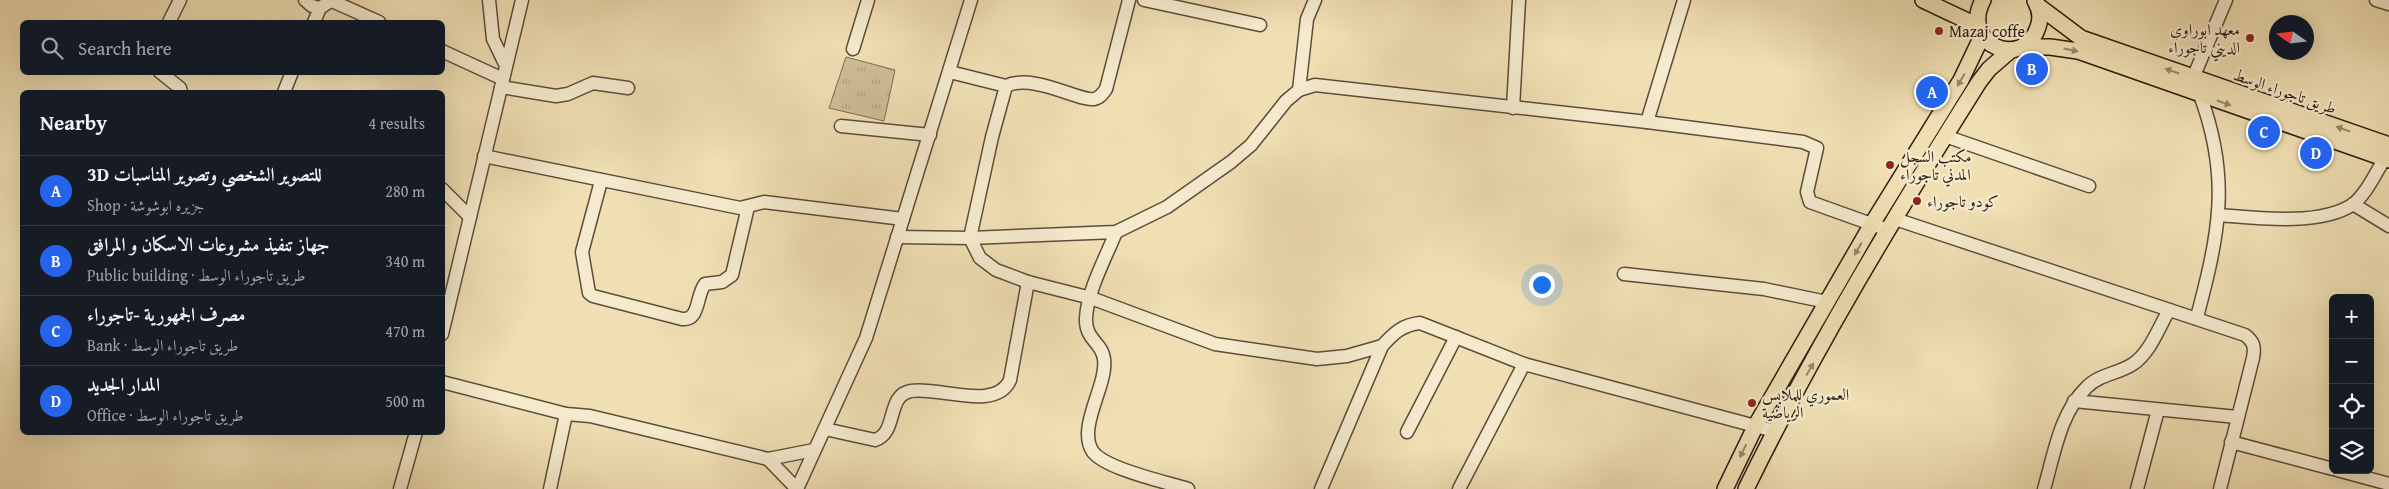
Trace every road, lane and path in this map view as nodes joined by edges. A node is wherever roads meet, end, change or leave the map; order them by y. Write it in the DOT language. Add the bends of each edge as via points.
graph roads {
  1 [pos="180,0"];
  2 [pos="305,0"];
  3 [pos="332,0"];
  4 [pos="488,0"];
  5 [pos="522,0"];
  6 [pos="868,0"];
  7 [pos="972,0"];
  8 [pos="1129,0"];
  9 [pos="1144,0"];
  10 [pos="1315,0"];
  11 [pos="1519,0"];
  12 [pos="1684,0"];
  13 [pos="1923,0"];
  14 [pos="1983,0"];
  15 [pos="2226,0"];
  16 [pos="2376,0"];
  17 [pos="2036,2"];
  18 [pos="2389,4"];
  19 [pos="320,8"];
  20 [pos="170,20"];
  21 [pos="315,20"];
  22 [pos="376,20"];
  23 [pos="1260,26"];
  24 [pos="1980,31"];
  25 [pos="853,49"];
  26 [pos="2017,49"];
  27 [pos="445,53"];
  28 [pos="506,66"];
  29 [pos="950,72"];
  30 [pos="164,75"];
  31 [pos="291,75"];
  32 [pos="2193,78"];
  33 [pos="502,83"];
  34 [pos="1006,86"];
  35 [pos="628,88"];
  36 [pos="180,90"];
  37 [pos="285,90"];
  38 [pos="1299,90"];
  39 [pos="2200,95"];
  40 [pos="1513,108"];
  41 [pos="1647,122"];
  42 [pos="842,126"];
  43 [pos="930,135"];
  44 [pos="1945,136"];
  45 [pos="2388,154"];
  46 [pos="484,156"];
  47 [pos="601,181"];
  48 [pos="2089,186"];
  49 [pos="445,192"];
  50 [pos="2353,204"];
  51 [pos="748,207"];
  52 [pos="2220,215"];
  53 [pos="470,218"];
  54 [pos="903,218"];
  55 [pos="1872,224"];
  56 [pos="1891,225"];
  57 [pos="2389,226"];
  58 [pos="1116,232"];
  59 [pos="897,237"];
  60 [pos="970,238"];
  61 [pos="1624,274"];
  62 [pos="1028,282"];
  63 [pos="1091,298"];
  64 [pos="1827,302"];
  65 [pos="2169,310"];
  66 [pos="2197,317"];
  67 [pos="445,322"];
  68 [pos="1456,337"];
  69 [pos="1382,346"];
  70 [pos="1524,364"];
  71 [pos="445,383"];
  72 [pos="2074,402"];
  73 [pos="2158,410"];
  74 [pos="566,414"];
  75 [pos="2237,417"];
  76 [pos="1756,425"];
  77 [pos="825,429"];
  78 [pos="1774,431"];
  79 [pos="1407,432"];
  80 [pos="415,435"];
  81 [pos="2231,442"];
  82 [pos="814,450"];
  83 [pos="768,459"];
  84 [pos="2329,468"];
  85 [pos="2352,474"];
  86 [pos="2389,484"];
  87 [pos="400,489"];
  88 [pos="550,489"];
  89 [pos="797,489"];
  90 [pos="1188,489"];
  91 [pos="1321,489"];
  92 [pos="1460,489"];
  93 [pos="1725,489"];
  94 [pos="1746,489"];
  95 [pos="2044,489"];
  96 [pos="2137,489"];
  97 [pos="2220,489"];
  1 -- 20 [label="street"];
  2 -- 19 [label="street"];
  3 -- 19 [label="street"];
  3 -- 22 [label="street"];
  4 -- 28 [label="street" via="493,39"];
  5 -- 28 [label="street"];
  6 -- 25 [label="street"];
  7 -- 29 [label="street"];
  8 -- 34 [label="street" via="1106,88 1101,96 1086,99 1013,82"];
  9 -- 23 [label="street"];
  10 -- 38 [label="street" via="1307,19"];
  11 -- 40 [label="street"];
  12 -- 41 [label="street"];
  13 -- 24 [label="main road, طريق تاجوراء الوسط"];
  14 -- 24 [label="main road" via="1978,8"];
  15 -- 32 [label="street"];
  16 -- 18 [label="street"];
  17 -- 26 [label="main road" via="2040,24 2036,34"];
  32 -- 17 [label="main road, طريق تاجوراء الوسط, one-way" via="2080,38"];
  19 -- 21 [label="street"];
  24 -- 26 [label="main road, طريق تاجوراء الوسط" via="1990,44 2000,49"];
  24 -- 55 [label="main road, one-way" via="1961,80"];
  26 -- 39 [label="main road, طريق تاجوراء الوسط, one-way" via="2050,47 2078,51"];
  26 -- 44 [label="main road" via="1989,69"];
  27 -- 33 [label="street"];
  28 -- 33 [label="street"];
  29 -- 34 [label="street"];
  29 -- 43 [label="street"];
  30 -- 36 [label="street"];
  31 -- 37 [label="street"];
  45 -- 32 [label="main road, طريق تاجوراء الوسط, one-way"];
  33 -- 35 [label="street" via="556,96 593,83"];
  33 -- 46 [label="street"];
  34 -- 60 [label="street"];
  38 -- 40 [label="street" via="1315,85 1332,86"];
  38 -- 58 [label="street" via="1286,101 1251,145 1231,162 1166,207"];
  39 -- 45 [label="main road, طريق تاجوراء الوسط, one-way"];
  39 -- 52 [label="street" via="2215,139"];
  40 -- 41 [label="street"];
  41 -- 55 [label="street" via="1813,145 1817,153 1807,192 1810,202"];
  42 -- 43 [label="street"];
  43 -- 54 [label="street"];
  44 -- 48 [label="street"];
  44 -- 56 [label="main road"];
  45 -- 50 [label="street"];
  46 -- 47 [label="street"];
  46 -- 53 [label="street"];
  47 -- 51 [label="street"];
  47 -- 51 [label="street" via="582,252 589,293 682,319 694,315 705,284 726,281 732,275"];
  49 -- 53 [label="street"];
  50 -- 52 [label="street" via="2319,216 2266,219"];
  50 -- 57 [label="street"];
  51 -- 54 [label="street" via="764,202"];
  52 -- 66 [label="street" via="2212,262"];
  53 -- 67 [label="street"];
  54 -- 59 [label="street"];
  55 -- 56 [label="street"];
  55 -- 64 [label="main road, one-way"];
  56 -- 65 [label="street"];
  78 -- 56 [label="main road, one-way"];
  58 -- 60 [label="street"];
  58 -- 63 [label="street"];
  59 -- 60 [label="street"];
  59 -- 77 [label="street" via="866,338"];
  60 -- 62 [label="street" via="976,253 990,267"];
  61 -- 64 [label="street" via="1764,289"];
  62 -- 63 [label="street"];
  62 -- 77 [label="street" via="1010,380 1000,393 988,396 920,390 906,392 897,400 886,433 875,440"];
  63 -- 69 [label="street" via="1216,344 1243,349 1317,359 1347,356"];
  63 -- 90 [label="street" via="1086,318 1088,336 1104,358 1088,432 1093,452 1114,466"];
  64 -- 76 [label="main road"];
  65 -- 66 [label="street"];
  65 -- 72 [label="street" via="2135,363 2104,376 2087,387"];
  66 -- 75 [label="street" via="2245,335 2255,347"];
  68 -- 69 [label="street" via="1420,324 1408,324"];
  68 -- 70 [label="street"];
  68 -- 79 [label="street"];
  69 -- 91 [label="street"];
  70 -- 76 [label="street"];
  70 -- 92 [label="street"];
  71 -- 74 [label="street"];
  72 -- 73 [label="street"];
  72 -- 95 [label="street" via="2056,446"];
  73 -- 75 [label="street"];
  73 -- 96 [label="street"];
  74 -- 83 [label="street" via="590,416"];
  74 -- 88 [label="street"];
  75 -- 81 [label="street"];
  76 -- 78 [label="street"];
  76 -- 93 [label="main road, one-way"];
  77 -- 82 [label="street"];
  78 -- 94 [label="main road"];
  80 -- 87 [label="street"];
  81 -- 84 [label="street"];
  81 -- 97 [label="street"];
  82 -- 83 [label="street"];
  82 -- 89 [label="street"];
  83 -- 89 [label="street"];
  85 -- 86 [label="street"];
}
